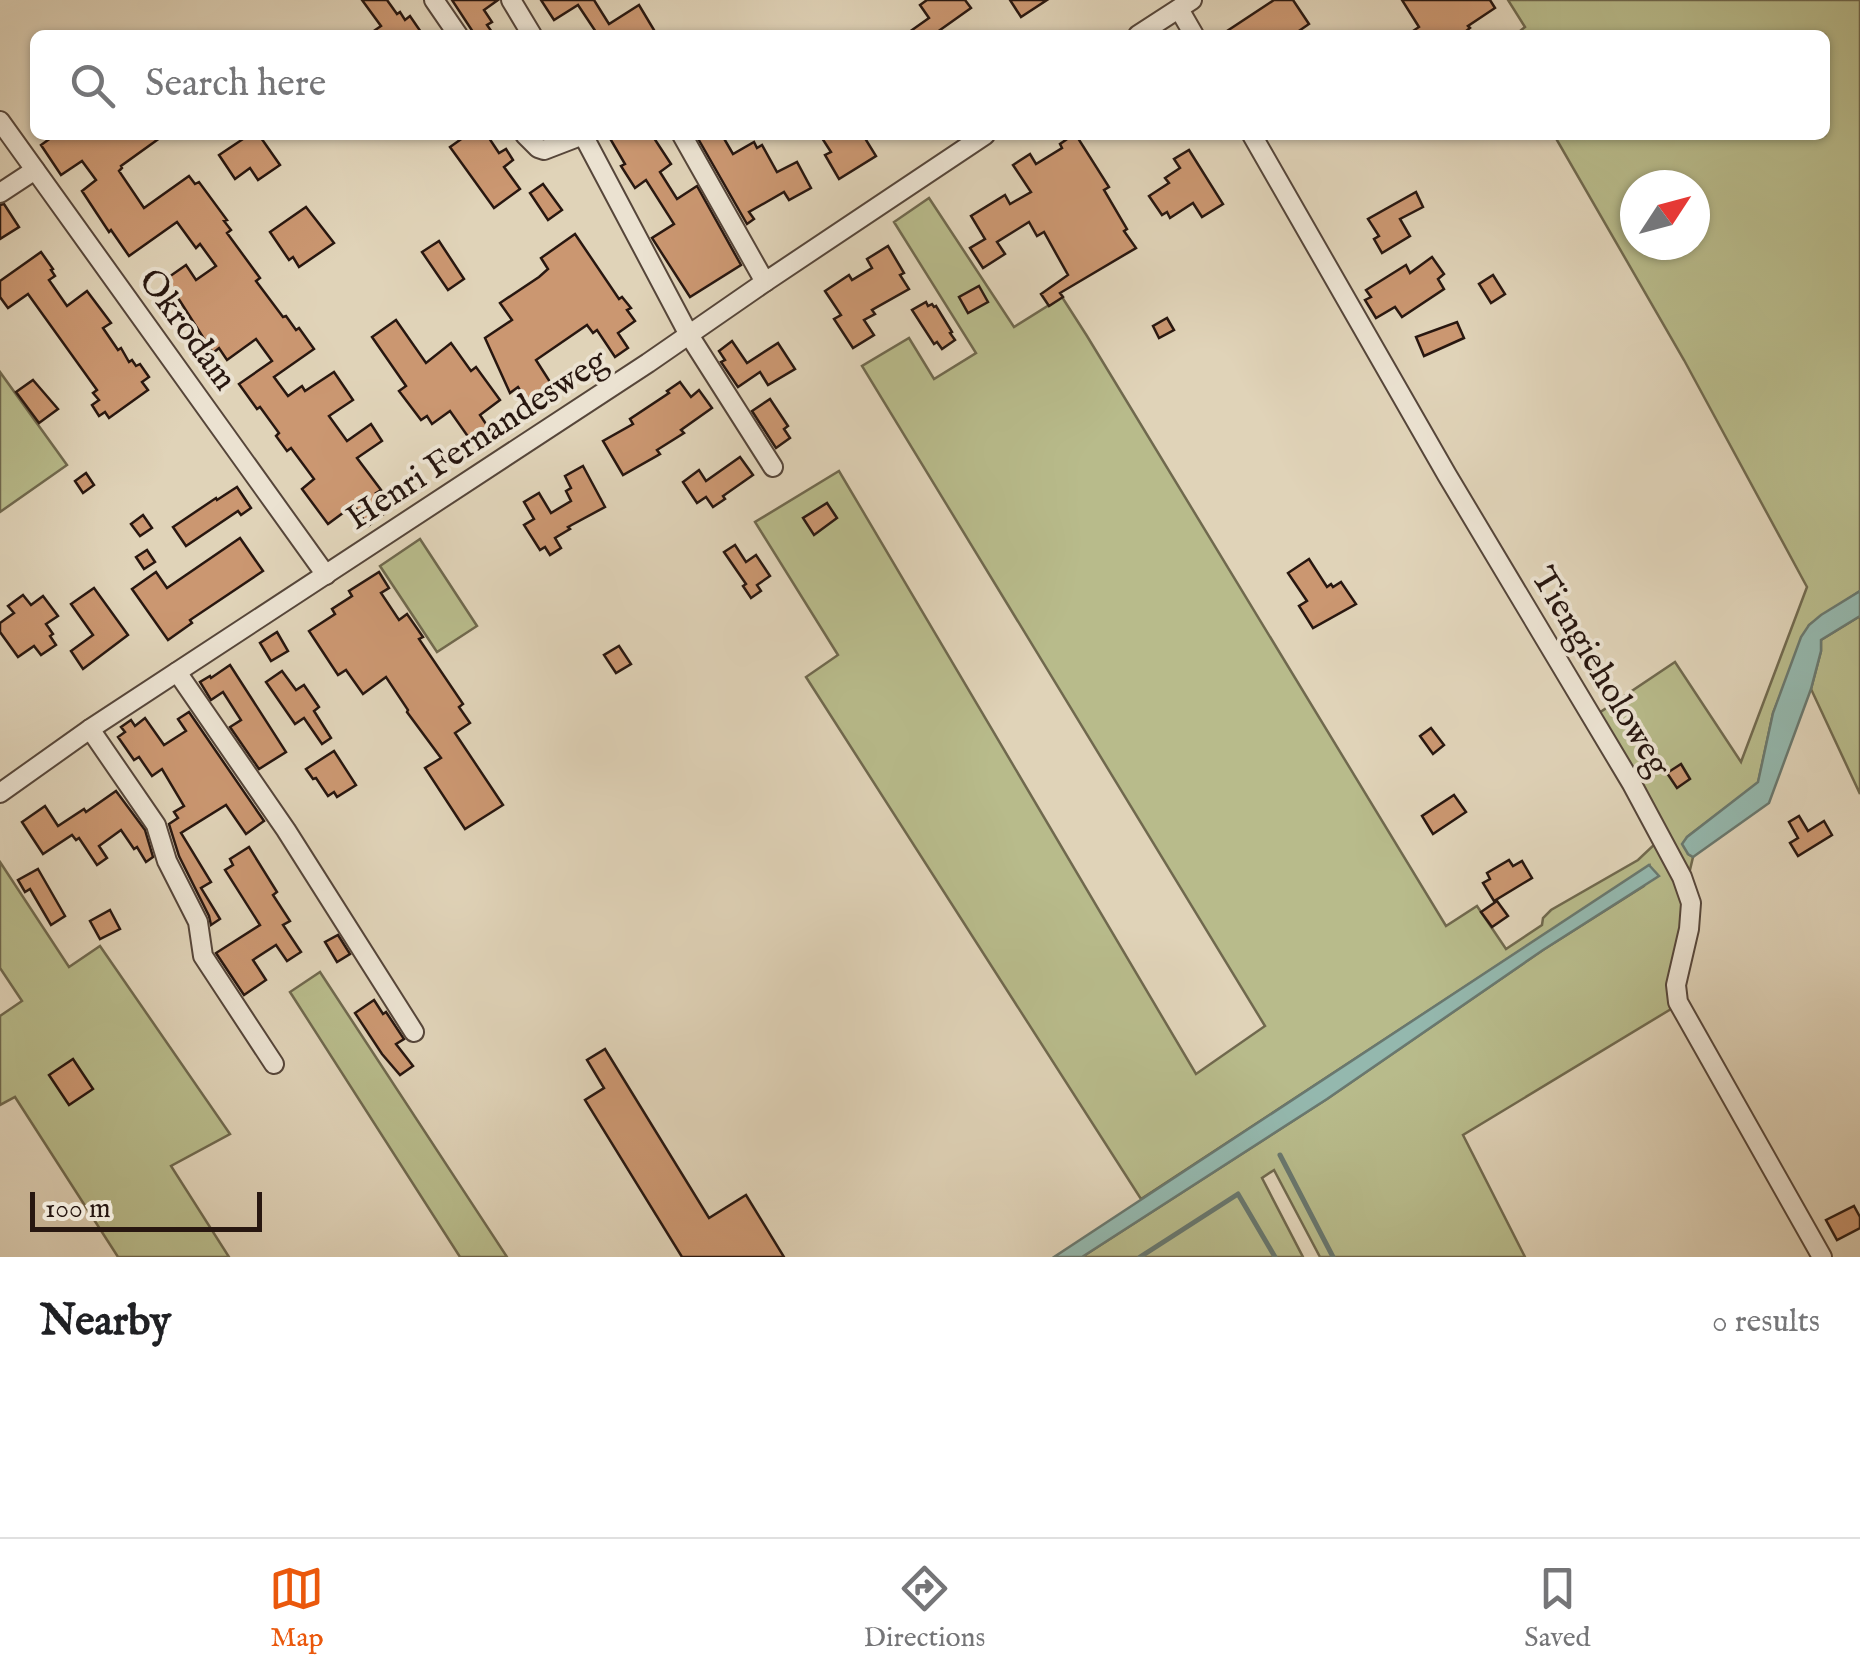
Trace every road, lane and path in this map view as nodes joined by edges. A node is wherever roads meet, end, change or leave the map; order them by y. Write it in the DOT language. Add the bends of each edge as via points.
graph roads {
  1 [pos="434,0"];
  2 [pos="511,0"];
  3 [pos="1186,3"];
  4 [pos="455,30"];
  5 [pos="529,30"];
  6 [pos="1146,30"];
  7 [pos="1193,30"];
  8 [pos="0,120"];
  9 [pos="531,140"];
  10 [pos="570,140"];
  11 [pos="586,140"];
  12 [pos="685,140"];
  13 [pos="978,140"];
  14 [pos="1255,140"];
  15 [pos="35,170"];
  16 [pos="0,194"];
  17 [pos="765,282"];
  18 [pos="689,335"];
  19 [pos="773,467"];
  20 [pos="326,574"];
  21 [pos="177,672"];
  22 [pos="90,729"];
  23 [pos="0,792"];
  24 [pos="414,1032"];
  25 [pos="274,1064"];
  26 [pos="1822,1257"];
  1 -- 4 [label="street"];
  2 -- 5 [label="street"];
  3 -- 6 [label="street"];
  3 -- 7 [label="street"];
  8 -- 15 [label="street, Okrodam"];
  9 -- 10 [label="street" via="544,150"];
  11 -- 18 [label="street"];
  12 -- 17 [label="street"];
  13 -- 17 [label="street, Henri Fernandesweg"];
  14 -- 26 [label="street, Tiengieholoweg" via="1682,877 1690,903 1678,1002"];
  15 -- 16 [label="street"];
  15 -- 20 [label="street, Okrodam"];
  17 -- 18 [label="street, Henri Fernandesweg"];
  18 -- 19 [label="street"];
  18 -- 20 [label="street, Henri Fernandesweg"];
  20 -- 21 [label="street, Henri Fernandesweg"];
  21 -- 22 [label="street, Henri Fernandesweg"];
  21 -- 24 [label="street"];
  22 -- 23 [label="street, Henri Fernandesweg"];
  22 -- 25 [label="street" via="156,825 198,922 202,956"];
}
